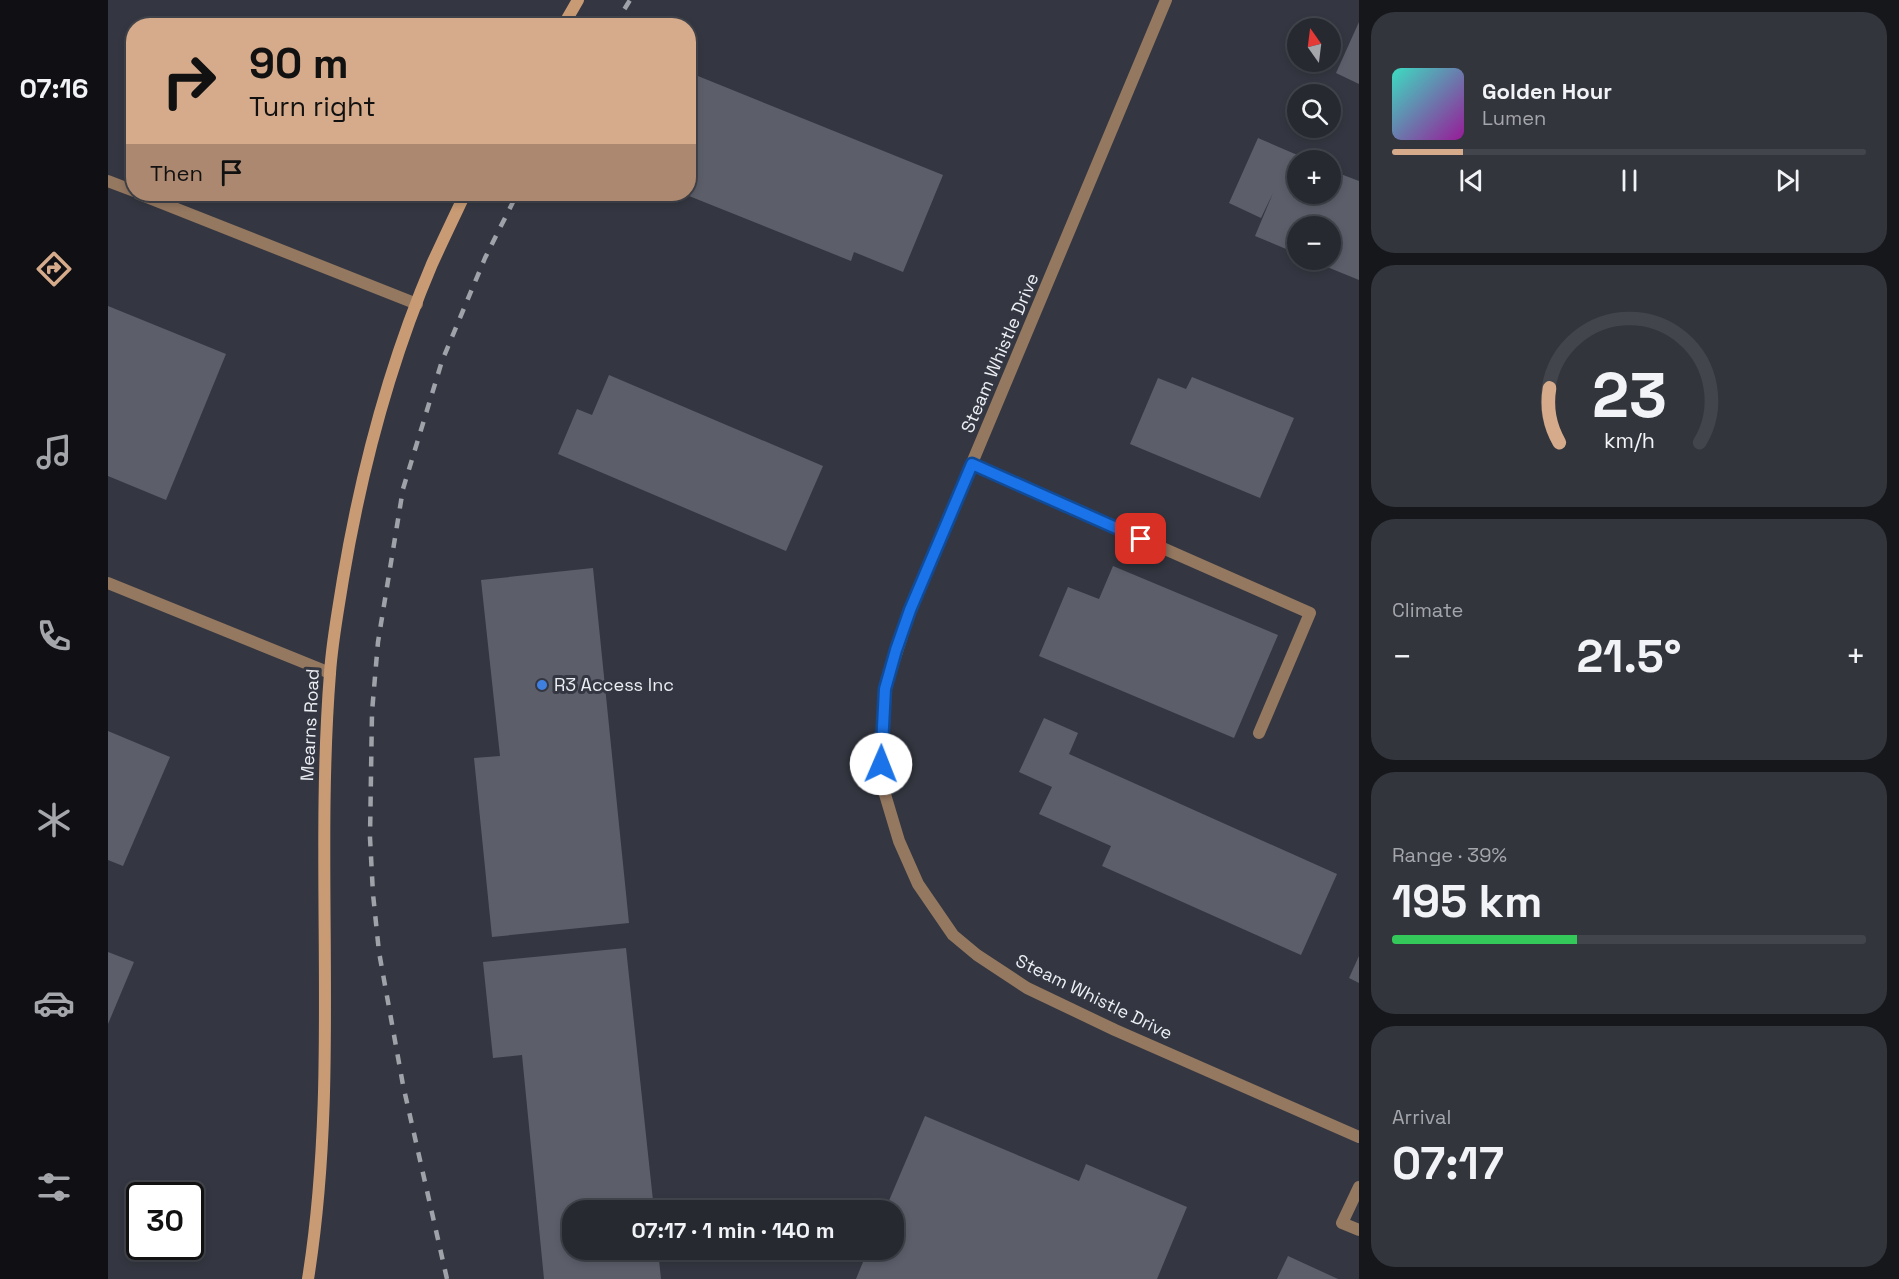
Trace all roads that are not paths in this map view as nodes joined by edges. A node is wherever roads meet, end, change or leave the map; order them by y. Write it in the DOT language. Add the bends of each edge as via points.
graph roads {
  1 [pos="578,0"];
  2 [pos="1166,0"];
  3 [pos="568,18"];
  4 [pos="108,181"];
  5 [pos="126,188"];
  6 [pos="157,201"];
  7 [pos="462,201"];
  8 [pos="417,304"];
  9 [pos="972,464"];
  10 [pos="108,583"];
  11 [pos="330,673"];
  12 [pos="1259,733"];
  13 [pos="1359,1137"];
  14 [pos="1359,1187"];
  15 [pos="1359,1230"];
  16 [pos="308,1279"];
  1 -- 3 [label="street"];
  2 -- 9 [label="street, Steam Whistle Drive"];
  4 -- 5 [label="street"];
  6 -- 8 [label="street"];
  7 -- 8 [label="street, Mearns Road"];
  8 -- 11 [label="street, Mearns Road" via="381,407 360,490"];
  9 -- 12 [label="street" via="1310,613"];
  9 -- 13 [label="street, Steam Whistle Drive" via="910,610 885,689 881,764 884,791 899,841 918,884 953,936 976,956 1027,988"];
  10 -- 11 [label="street"];
  11 -- 16 [label="street, Mearns Road" via="325,775 324,1081 320,1182"];
  14 -- 15 [label="street" via="1342,1223"];
}
